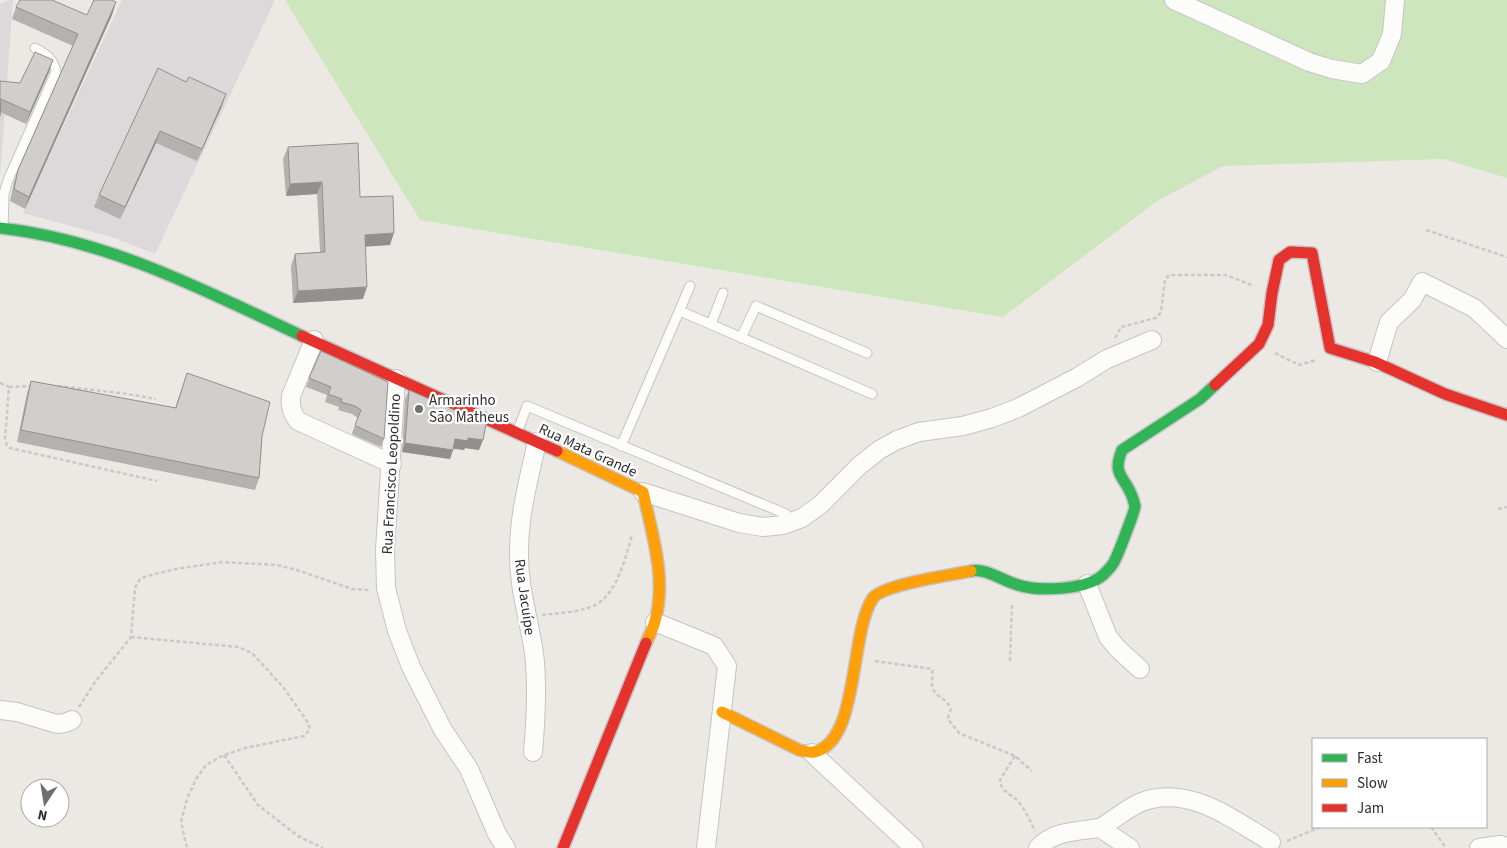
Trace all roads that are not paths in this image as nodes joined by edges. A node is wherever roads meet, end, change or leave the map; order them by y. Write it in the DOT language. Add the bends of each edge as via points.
graph roads {
  1 [pos="1174,0"];
  2 [pos="1395,0"];
  3 [pos="35,48"];
  4 [pos="1,228"];
  5 [pos="690,286"];
  6 [pos="723,293"];
  7 [pos="680,311"];
  8 [pos="710,324"];
  9 [pos="742,338"];
  10 [pos="1507,339"];
  11 [pos="314,340"];
  12 [pos="1152,340"];
  13 [pos="867,353"];
  14 [pos="1377,362"];
  15 [pos="396,379"];
  16 [pos="872,394"];
  17 [pos="1507,415"];
  18 [pos="517,433"];
  19 [pos="537,442"];
  20 [pos="621,446"];
  21 [pos="392,464"];
  22 [pos="643,492"];
  23 [pos="786,514"];
  24 [pos="1088,584"];
  25 [pos="655,622"];
  26 [pos="1140,669"];
  27 [pos="0,710"];
  28 [pos="722,712"];
  29 [pos="72,720"];
  30 [pos="533,752"];
  31 [pos="812,753"];
  32 [pos="1100,828"];
  33 [pos="1271,842"];
  34 [pos="1040,845"];
  35 [pos="711,847"];
  36 [pos="1507,847"];
  37 [pos="506,848"];
  38 [pos="564,848"];
  39 [pos="914,848"];
  40 [pos="1130,848"];
  41 [pos="1479,848"];
  1 -- 2 [label="street" via="1309,62 1362,74 1381,61 1392,34"];
  3 -- 4 [label="lane" via="54,62 56,72 8,180"];
  4 -- 11 [label="street, Rua Francisco Leopoldino" via="57,236 105,249"];
  5 -- 7 [label="lane"];
  6 -- 8 [label="lane"];
  7 -- 8 [label="lane"];
  7 -- 20 [label="lane"];
  8 -- 9 [label="lane"];
  9 -- 13 [label="lane" via="756,306"];
  9 -- 16 [label="lane"];
  10 -- 14 [label="street" via="1474,308 1422,282 1412,300 1390,322"];
  11 -- 15 [label="street, Rua Francisco Leopoldino"];
  11 -- 21 [label="street" via="291,396 292,414 298,421"];
  12 -- 22 [label="street" via="1107,359 1018,408 963,426 919,432 897,440 859,466 820,506 783,525 763,527 739,523"];
  14 -- 17 [label="street" via="1446,394"];
  14 -- 24 [label="street" via="1330,348 1312,253 1290,252 1279,260 1268,325 1259,344 1200,399 1122,450 1117,463 1120,476 1131,492 1135,506 1115,561 1100,579"];
  15 -- 18 [label="street, Rua Mata Grande"];
  15 -- 21 [label="street, Rua Francisco Leopoldino"];
  18 -- 19 [label="street, Rua Mata Grande"];
  18 -- 20 [label="lane" via="527,406"];
  19 -- 22 [label="street, Rua Mata Grande"];
  19 -- 30 [label="street, Rua Jacuípe" via="518,552 534,651 537,712"];
  20 -- 23 [label="lane"];
  21 -- 37 [label="street, Rua Francisco Leopoldino" via="385,550 386,588 397,631 411,667 469,769"];
  22 -- 25 [label="street, Rua Mata Grande" via="659,576"];
  24 -- 26 [label="street" via="1108,637"];
  24 -- 31 [label="street" via="1027,588 975,570 892,587 874,597 867,612 844,718 835,738 825,748"];
  25 -- 28 [label="street" via="714,646 727,666"];
  25 -- 38 [label="street, Rua Mata Grande"];
  27 -- 29 [label="street" via="57,724"];
  28 -- 31 [label="street" via="799,750"];
  28 -- 35 [label="street" via="709,825"];
  31 -- 39 [label="street"];
  32 -- 33 [label="street" via="1140,803 1164,798 1189,799 1213,808"];
  32 -- 34 [label="street" via="1058,835"];
  32 -- 40 [label="street"];
  36 -- 41 [label="street"];
}
